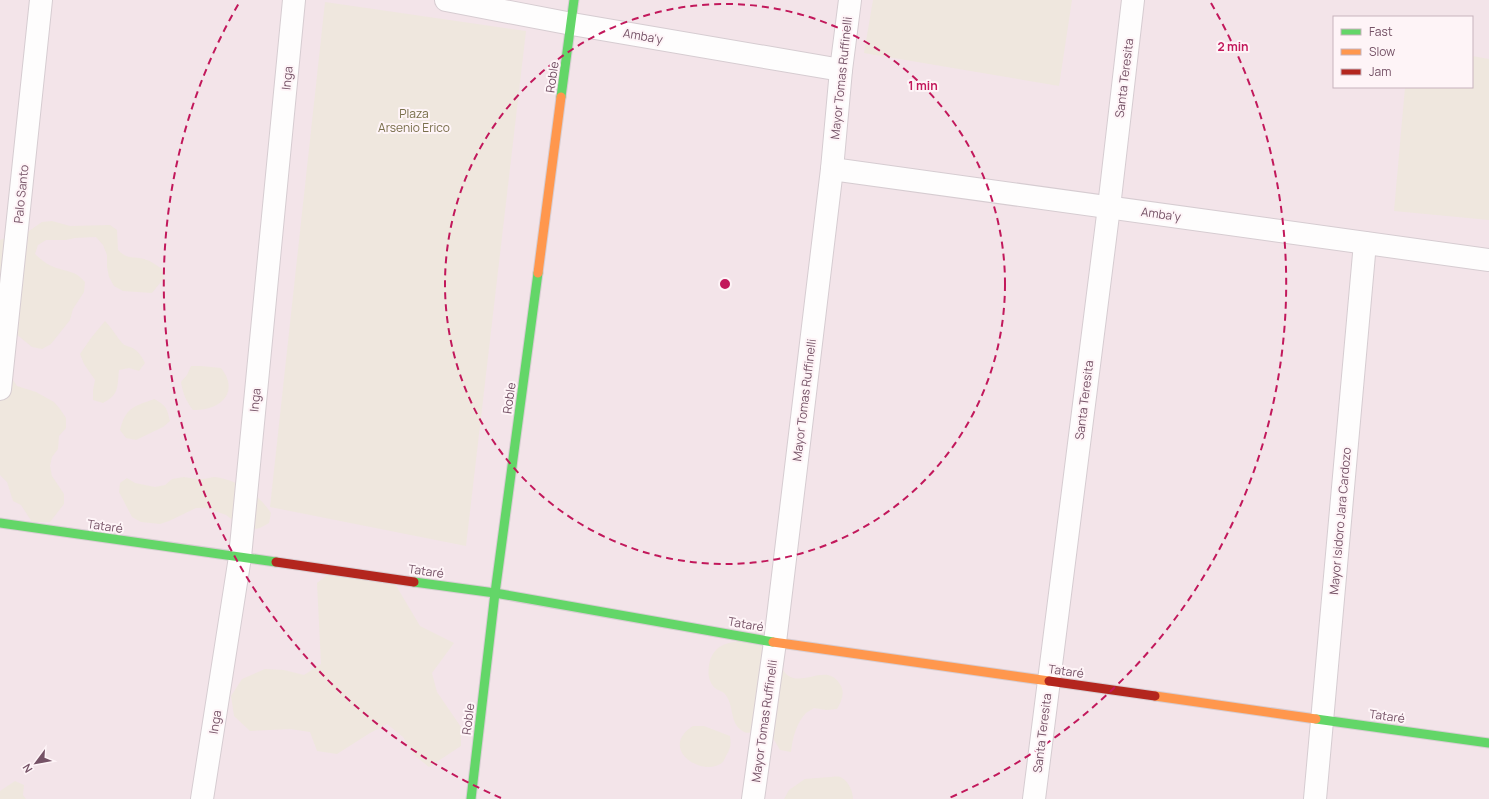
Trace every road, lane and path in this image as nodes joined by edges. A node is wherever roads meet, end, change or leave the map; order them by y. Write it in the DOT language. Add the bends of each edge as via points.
graph roads {
  1 [pos="41,0"];
  2 [pos="294,0"];
  3 [pos="446,0"];
  4 [pos="574,0"];
  5 [pos="850,0"];
  6 [pos="1133,0"];
  7 [pos="572,24"];
  8 [pos="841,70"];
  9 [pos="832,169"];
  10 [pos="1109,207"];
  11 [pos="1365,242"];
  12 [pos="1489,260"];
  13 [pos="0,389"];
  14 [pos="0,523"];
  15 [pos="240,557"];
  16 [pos="495,593"];
  17 [pos="775,642"];
  18 [pos="1049,680"];
  19 [pos="1322,719"];
  20 [pos="1489,743"];
  21 [pos="202,799"];
  22 [pos="471,799"];
  23 [pos="753,799"];
  24 [pos="1034,799"];
  25 [pos="1315,799"];
  1 -- 13 [label="street, Palo Santo"];
  2 -- 15 [label="street, Inga"];
  3 -- 7 [label="street, Amba'y"];
  4 -- 7 [label="street, Roble"];
  5 -- 8 [label="street, Mayor Tomas Ruffinelli"];
  6 -- 10 [label="street, Santa Teresita"];
  7 -- 8 [label="street, Amba'y"];
  7 -- 16 [label="street, Roble"];
  8 -- 9 [label="street, Mayor Tomas Ruffinelli"];
  9 -- 10 [label="street, Amba'y"];
  9 -- 17 [label="street, Mayor Tomas Ruffinelli"];
  10 -- 11 [label="street, Amba'y"];
  10 -- 18 [label="street, Santa Teresita"];
  11 -- 12 [label="street, Amba'y"];
  11 -- 19 [label="street, Mayor Isidoro Jara Cardozo"];
  14 -- 15 [label="street, Tataré"];
  15 -- 16 [label="street, Tataré"];
  15 -- 21 [label="street, Inga"];
  16 -- 17 [label="street, Tataré"];
  16 -- 22 [label="street, Roble"];
  17 -- 18 [label="street, Tataré"];
  17 -- 23 [label="street, Mayor Tomas Ruffinelli"];
  18 -- 19 [label="street, Tataré"];
  18 -- 24 [label="street, Santa Teresita"];
  19 -- 20 [label="street, Tataré"];
  19 -- 25 [label="street, Mayor Isidoro Jara Cardozo"];
}
